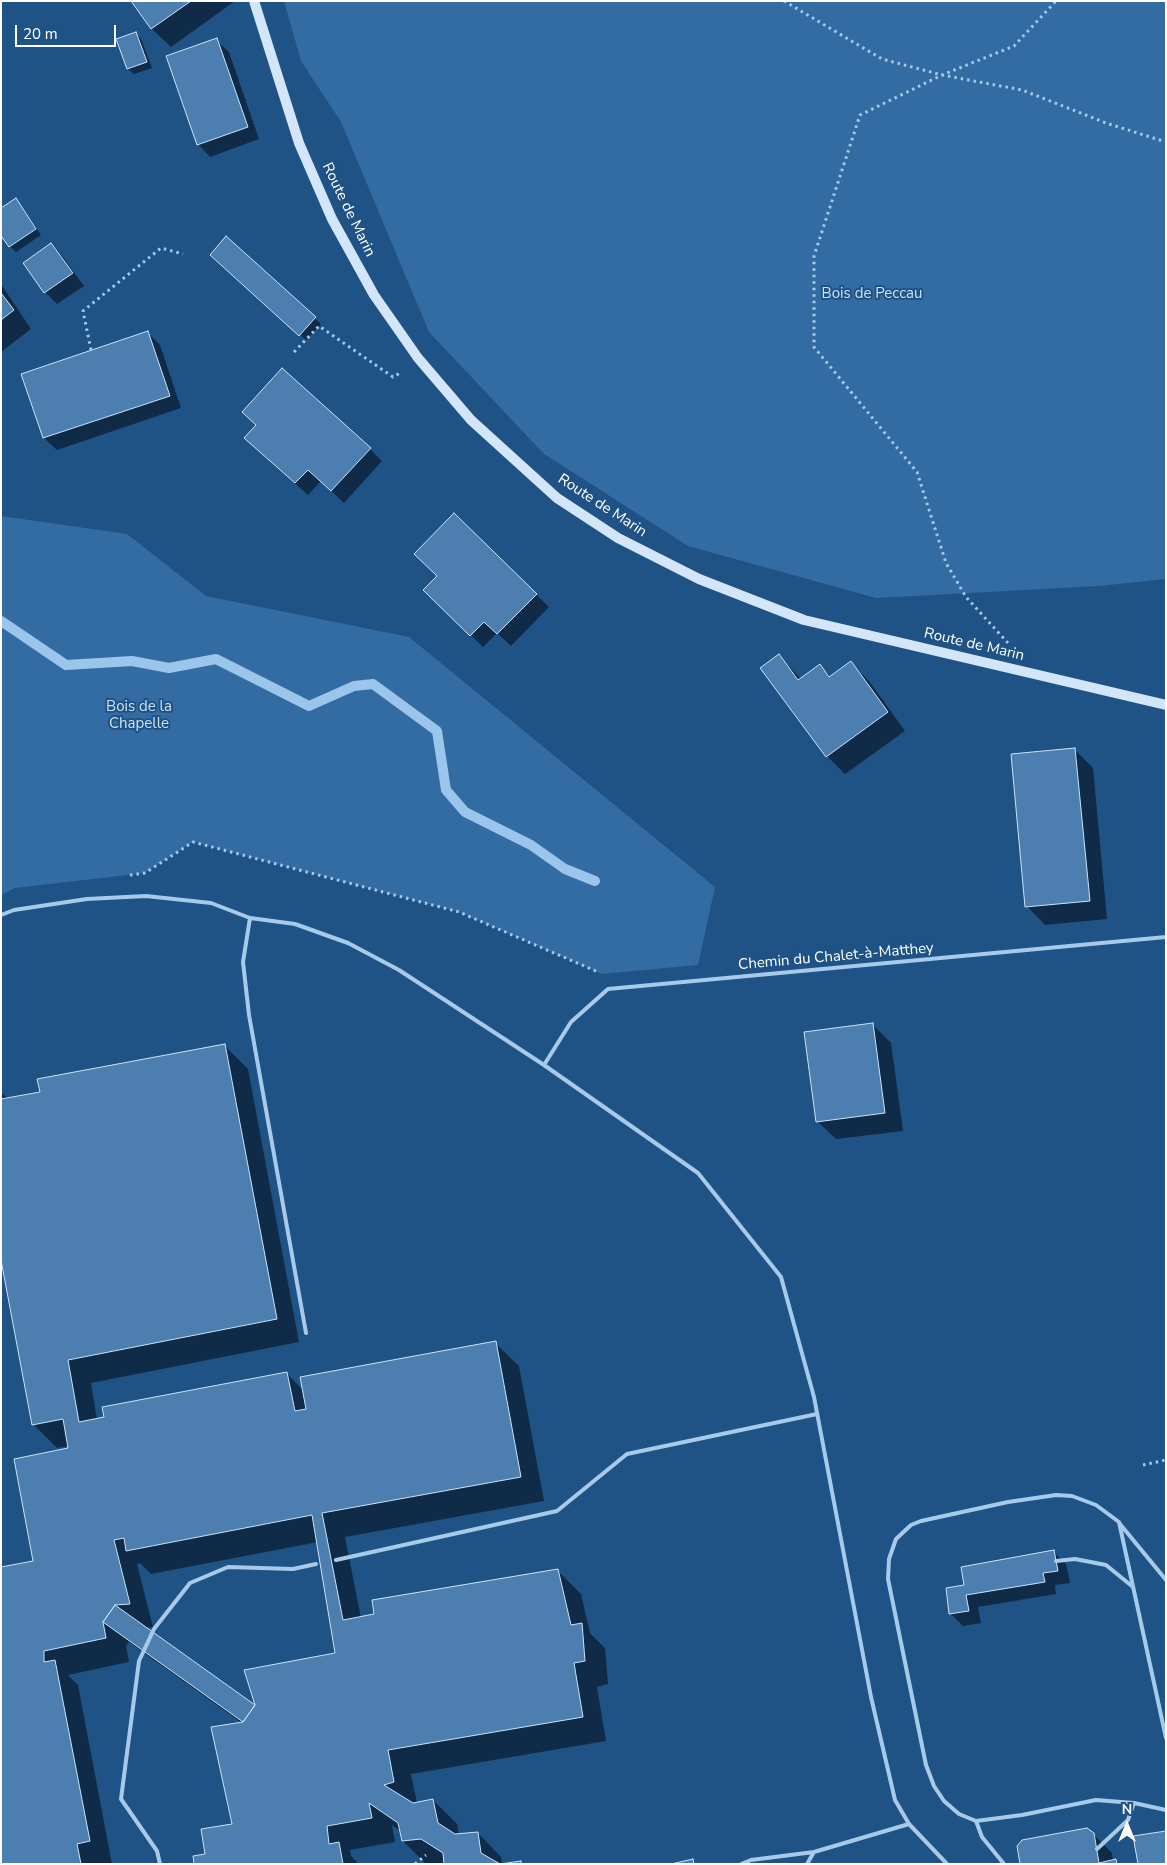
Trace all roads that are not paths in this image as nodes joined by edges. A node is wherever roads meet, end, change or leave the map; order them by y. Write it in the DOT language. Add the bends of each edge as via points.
graph roads {
  1 [pos="254,1"];
  2 [pos="1166,705"];
  3 [pos="1,915"];
  4 [pos="250,918"];
  5 [pos="1166,937"];
  6 [pos="544,1065"];
  7 [pos="306,1333"];
  8 [pos="817,1414"];
  9 [pos="1119,1522"];
  10 [pos="336,1560"];
  11 [pos="1056,1562"];
  12 [pos="316,1564"];
  13 [pos="1166,1580"];
  14 [pos="1133,1587"];
  15 [pos="1166,1738"];
  16 [pos="1134,1802"];
  17 [pos="1166,1810"];
  18 [pos="976,1821"];
  19 [pos="909,1824"];
  20 [pos="1097,1849"];
  21 [pos="814,1852"];
  22 [pos="160,1864"];
  23 [pos="741,1864"];
  24 [pos="807,1864"];
  25 [pos="947,1864"];
  26 [pos="1004,1864"];
  1 -- 2 [label="main road, Route de Marin" via="299,143 332,219 374,294 418,358 471,420 557,498 618,538 699,579 804,620"];
  3 -- 4 [label="lane" via="14,910 87,899 146,896 211,903"];
  4 -- 6 [label="lane" via="295,924 348,944 399,970"];
  4 -- 7 [label="lane" via="243,962 249,1015"];
  5 -- 6 [label="lane, Chemin du Chalet-à-Matthey" via="608,989 571,1022"];
  6 -- 8 [label="lane" via="698,1173 781,1277"];
  8 -- 10 [label="lane" via="627,1454 557,1512"];
  8 -- 19 [label="lane" via="871,1698 895,1800"];
  9 -- 13 [label="lane"];
  9 -- 14 [label="lane"];
  9 -- 18 [label="lane" via="1096,1505 1072,1496 1056,1495 921,1521 911,1525 896,1539 889,1559 888,1579 926,1765 944,1801 959,1814"];
  11 -- 14 [label="lane" via="1075,1559 1106,1565"];
  12 -- 22 [label="lane" via="293,1569 228,1567 190,1583 154,1629 139,1662 122,1799 157,1851"];
  14 -- 15 [label="lane"];
  16 -- 17 [label="lane"];
  16 -- 18 [label="lane" via="1096,1800"];
  16 -- 20 [label="lane" via="1128,1820"];
  18 -- 26 [label="lane" via="982,1837"];
  19 -- 21 [label="lane"];
  19 -- 25 [label="lane"];
  21 -- 23 [label="lane"];
  21 -- 24 [label="lane"];
}
